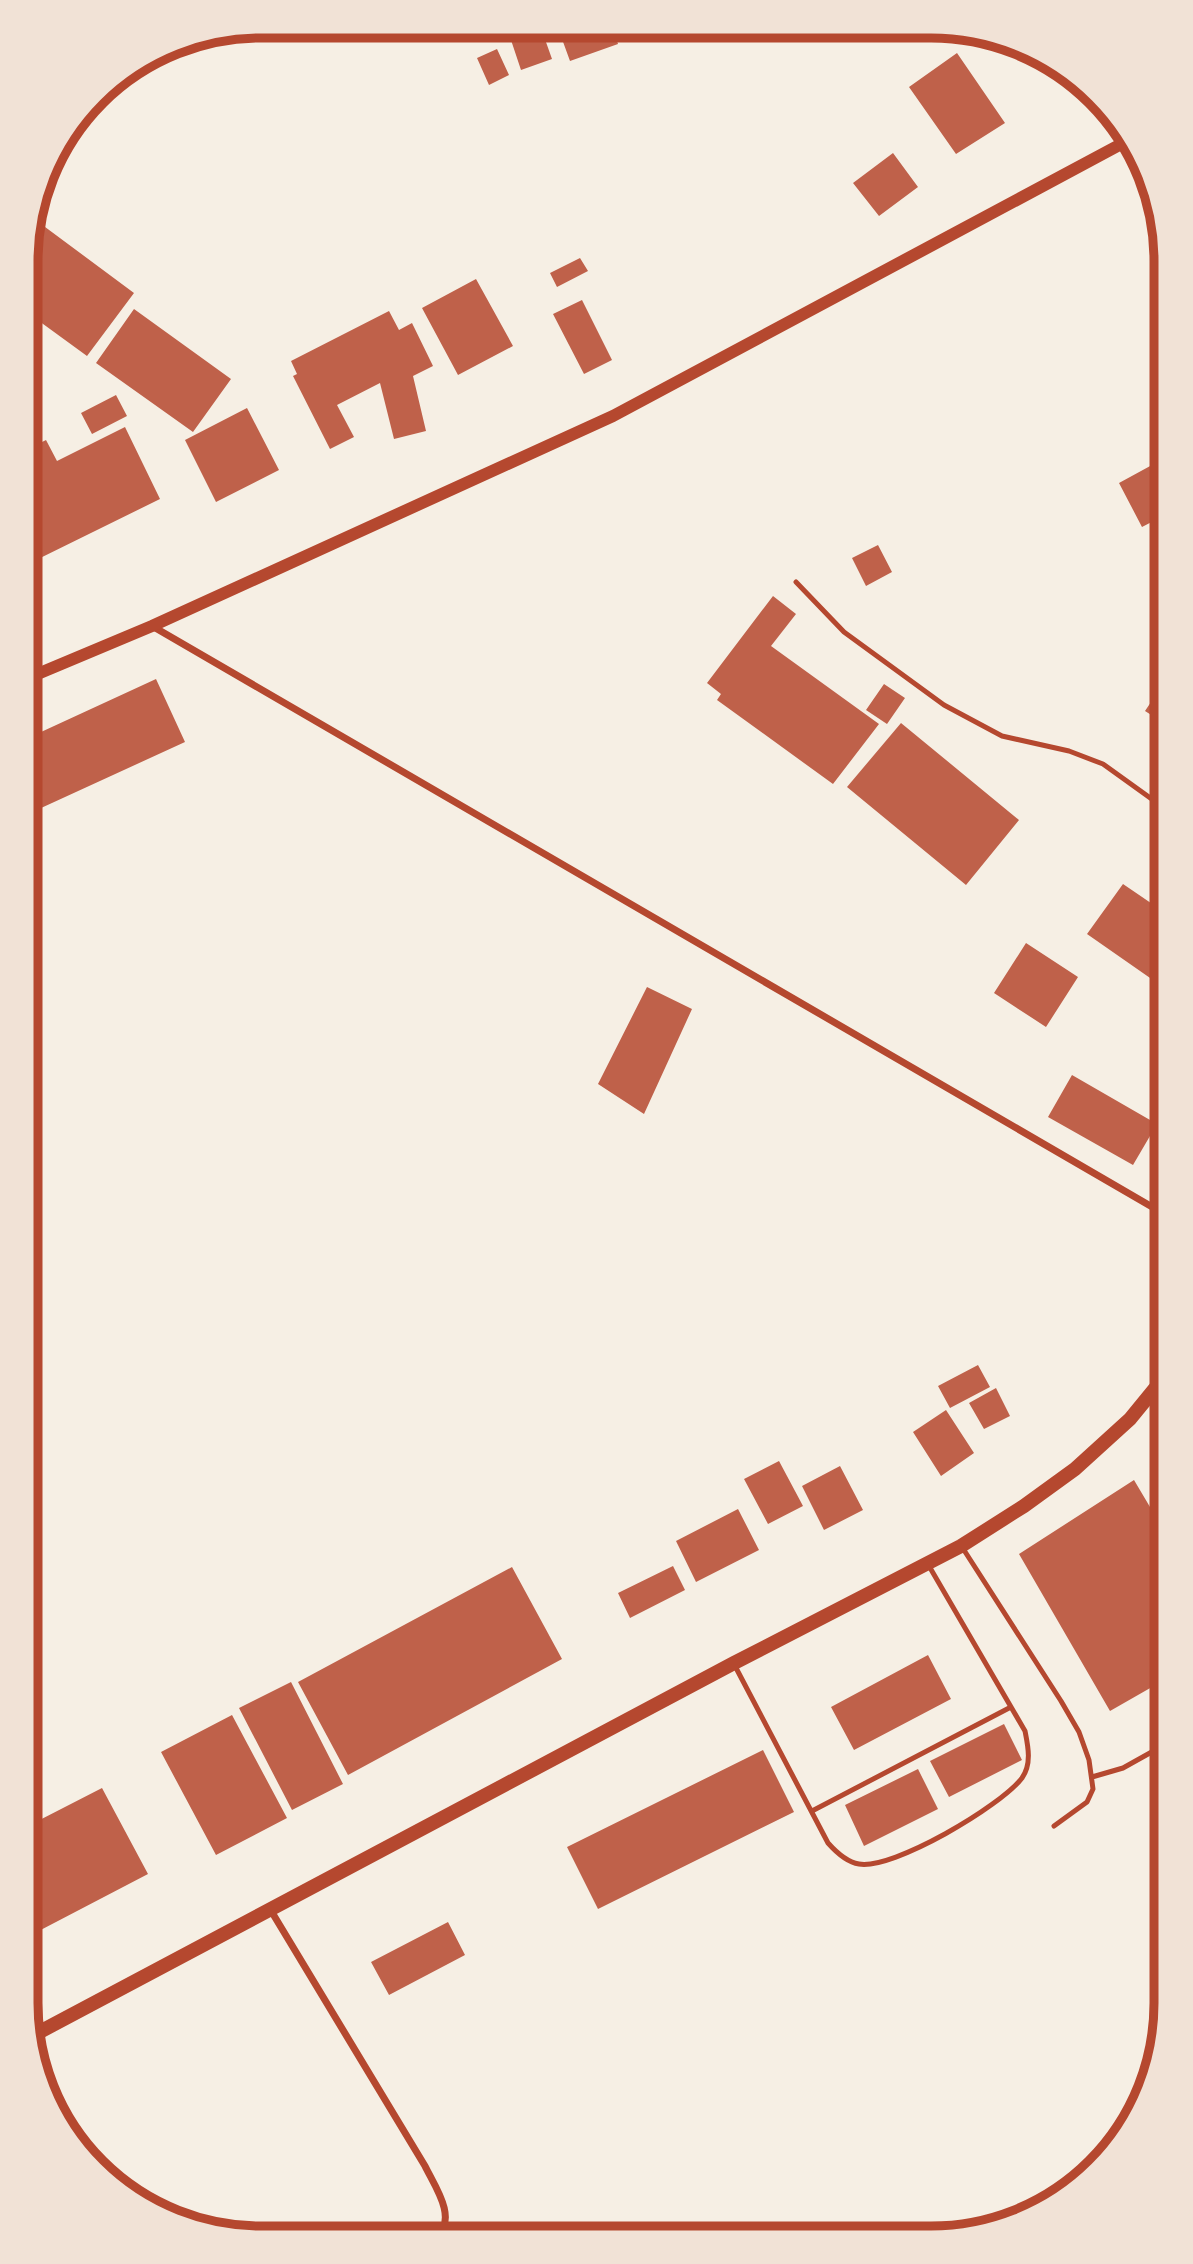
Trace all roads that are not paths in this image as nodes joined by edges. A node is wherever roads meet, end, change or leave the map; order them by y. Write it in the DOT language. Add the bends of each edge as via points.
graph roads {
  1 [pos="1121,144"];
  2 [pos="796,582"];
  3 [pos="152,626"];
  4 [pos="38,674"];
  5 [pos="1154,801"];
  6 [pos="1154,1208"];
  7 [pos="1154,1389"];
  8 [pos="961,1546"];
  9 [pos="928,1563"];
  10 [pos="734,1663"];
  11 [pos="1011,1707"];
  12 [pos="1154,1751"];
  13 [pos="1092,1777"];
  14 [pos="812,1811"];
  15 [pos="1054,1826"];
  16 [pos="270,1909"];
  17 [pos="41,2031"];
  18 [pos="444,2226"];
  1 -- 3 [label="street" via="613,416"];
  2 -- 5 [label="lane" via="844,632 944,705 1002,736 1103,764"];
  3 -- 4 [label="street"];
  3 -- 6 [label="street"];
  7 -- 8 [label="main road" via="1075,1469"];
  8 -- 9 [label="main road"];
  8 -- 13 [label="lane" via="1079,1732"];
  9 -- 10 [label="main road"];
  9 -- 11 [label="lane"];
  10 -- 14 [label="lane"];
  10 -- 16 [label="main road"];
  11 -- 14 [label="lane"];
  11 -- 14 [label="lane" via="1025,1731 1029,1753 1023,1776 1003,1797 968,1821 885,1862 859,1864 837,1854"];
  12 -- 13 [label="lane" via="1123,1769"];
  13 -- 15 [label="lane" via="1087,1802"];
  16 -- 17 [label="main road"];
  16 -- 18 [label="street" via="425,2166 446,2215"];
}
